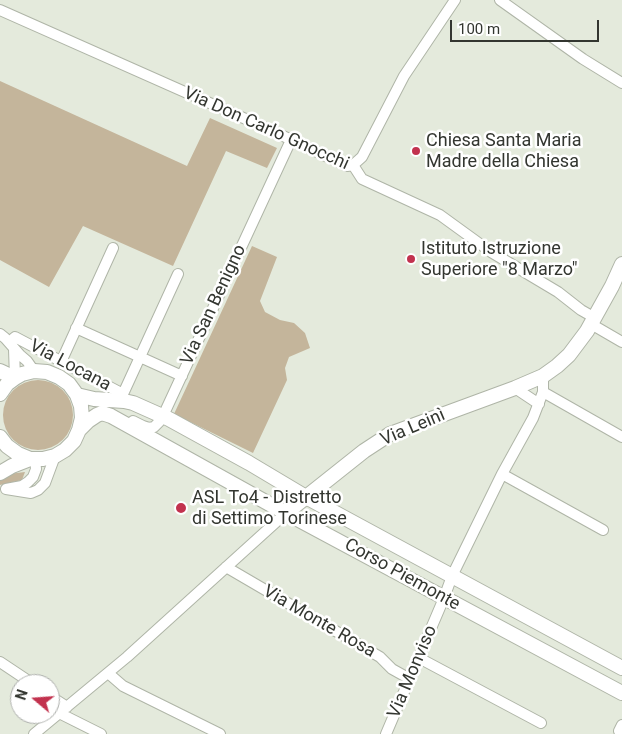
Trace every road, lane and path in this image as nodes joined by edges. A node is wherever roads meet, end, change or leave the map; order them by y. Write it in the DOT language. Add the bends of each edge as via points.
graph roads {
  1 [pos="455,0"];
  2 [pos="500,0"];
  3 [pos="0,10"];
  4 [pos="622,83"];
  5 [pos="291,140"];
  6 [pos="353,166"];
  7 [pos="113,248"];
  8 [pos="622,264"];
  9 [pos="178,274"];
  10 [pos="593,321"];
  11 [pos="76,328"];
  12 [pos="0,334"];
  13 [pos="622,342"];
  14 [pos="12,345"];
  15 [pos="140,357"];
  16 [pos="61,362"];
  17 [pos="0,371"];
  18 [pos="34,371"];
  19 [pos="182,376"];
  20 [pos="543,376"];
  21 [pos="15,378"];
  22 [pos="516,388"];
  23 [pos="543,392"];
  24 [pos="0,394"];
  25 [pos="77,395"];
  26 [pos="539,404"];
  27 [pos="111,416"];
  28 [pos="163,416"];
  29 [pos="79,430"];
  30 [pos="0,437"];
  31 [pos="622,437"];
  32 [pos="54,456"];
  33 [pos="32,459"];
  34 [pos="0,473"];
  35 [pos="502,474"];
  36 [pos="3,489"];
  37 [pos="306,497"];
  38 [pos="286,513"];
  39 [pos="603,530"];
  40 [pos="226,567"];
  41 [pos="452,576"];
  42 [pos="444,598"];
  43 [pos="419,658"];
  44 [pos="0,662"];
  45 [pos="622,668"];
  46 [pos="108,673"];
  47 [pos="18,674"];
  48 [pos="410,679"];
  49 [pos="622,693"];
  50 [pos="60,707"];
  51 [pos="63,710"];
  52 [pos="541,723"];
  53 [pos="34,734"];
  54 [pos="101,734"];
  55 [pos="220,734"];
  56 [pos="386,734"];
  1 -- 6 [label="street" via="404,76 362,157"];
  2 -- 4 [label="street"];
  3 -- 5 [label="street, Via Don Carlo Gnocchi"];
  5 -- 6 [label="street, Via Don Carlo Gnocchi"];
  5 -- 19 [label="street, Via San Benigno"];
  6 -- 10 [label="street, Via Don Carlo Gnocchi" via="362,179 440,215 491,252 558,292"];
  7 -- 11 [label="street"];
  8 -- 10 [label="main road, Via Leinì"];
  9 -- 15 [label="street, Via Locana"];
  10 -- 13 [label="street, Via Don Carlo Gnocchi"];
  10 -- 20 [label="main road, Via Leinì" via="569,355"];
  11 -- 15 [label="street, Via Locana"];
  11 -- 16 [label="street"];
  12 -- 14 [label="street"];
  14 -- 16 [label="street, Via Locana" via="16,337"];
  14 -- 18 [label="street"];
  14 -- 21 [label="street"];
  15 -- 16 [label="street, Via Locana" via="123,394"];
  15 -- 19 [label="street, Via Locana"];
  17 -- 21 [label="main road"];
  18 -- 21 [label="main road"];
  18 -- 25 [label="main road" via="59,377"];
  19 -- 28 [label="street, Via San Benigno"];
  20 -- 22 [label="main road, Via Leinì"];
  20 -- 23 [label="street, Via Monviso"];
  21 -- 24 [label="main road"];
  22 -- 26 [label="street"];
  22 -- 37 [label="main road, Via Leinì" via="390,434"];
  23 -- 26 [label="street, Via Monviso"];
  23 -- 31 [label="street"];
  25 -- 28 [label="main road, Corso Piemonte" via="133,403"];
  25 -- 29 [label="main road" via="82,418"];
  26 -- 35 [label="street, Via Monviso"];
  27 -- 28 [label="street" via="122,415 149,428"];
  27 -- 29 [label="main road" via="97,415"];
  27 -- 38 [label="main road, Corso Piemonte"];
  28 -- 37 [label="main road, Corso Piemonte"];
  29 -- 32 [label="main road" via="74,441"];
  30 -- 33 [label="main road" via="18,454"];
  32 -- 33 [label="main road"];
  32 -- 36 [label="street" via="45,483 38,490 30,493"];
  33 -- 34 [label="main road"];
  33 -- 36 [label="street" via="36,469 33,477 22,486"];
  35 -- 39 [label="street"];
  35 -- 41 [label="street, Via Monviso"];
  37 -- 38 [label="main road, Via Leinì"];
  37 -- 41 [label="main road, Corso Piemonte"];
  38 -- 40 [label="street, Via Leinì"];
  38 -- 42 [label="main road, Corso Piemonte"];
  40 -- 46 [label="street, Via Leinì"];
  40 -- 48 [label="street, Via Monte Rosa" via="380,657 392,669"];
  41 -- 42 [label="street, Via Monviso"];
  41 -- 45 [label="main road, Corso Piemonte"];
  42 -- 43 [label="street, Via Monviso"];
  42 -- 49 [label="main road, Corso Piemonte"];
  43 -- 48 [label="street, Via Monviso"];
  43 -- 52 [label="street"];
  44 -- 47 [label="street"];
  46 -- 51 [label="street, Via Leinì"];
  46 -- 55 [label="street" via="123,686"];
  48 -- 56 [label="street, Via Monviso"];
  50 -- 51 [label="street"];
  51 -- 53 [label="street, Via Leinì"];
  51 -- 54 [label="street"];
}
